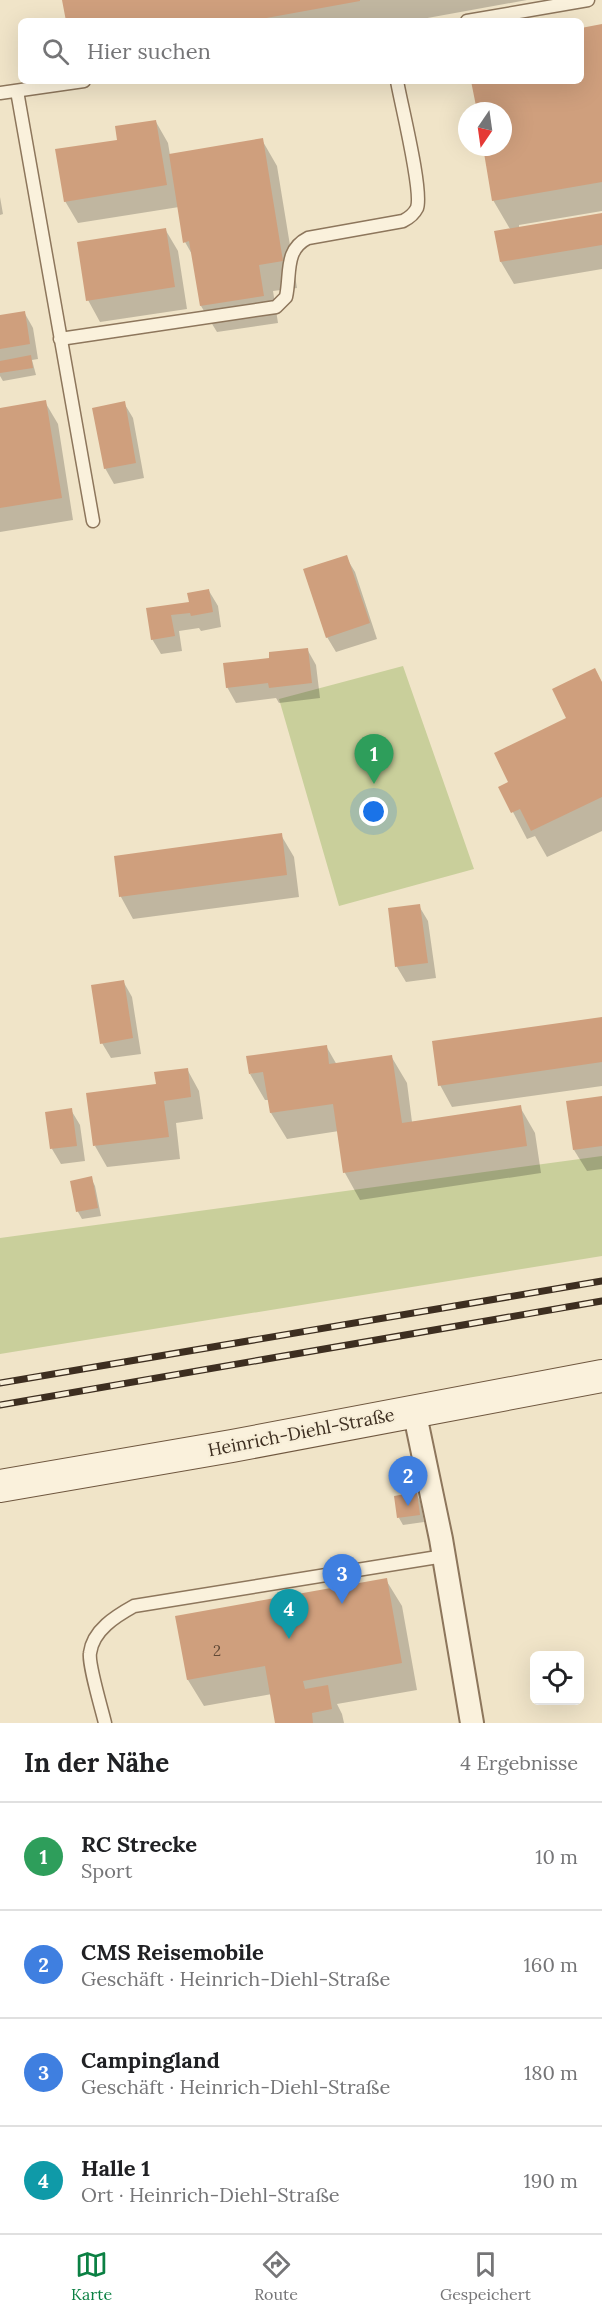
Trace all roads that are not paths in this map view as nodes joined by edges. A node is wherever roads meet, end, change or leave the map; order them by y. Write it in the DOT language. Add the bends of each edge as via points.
graph roads {
  1 [pos="588,0"];
  2 [pos="484,18"];
  3 [pos="64,84"];
  4 [pos="398,84"];
  5 [pos="16,91"];
  6 [pos="0,93"];
  7 [pos="60,339"];
  8 [pos="93,521"];
  9 [pos="602,1376"];
  10 [pos="414,1410"];
  11 [pos="0,1486"];
  12 [pos="444,1556"];
  13 [pos="105,1723"];
  14 [pos="472,1723"];
  1 -- 2 [label="lane"];
  3 -- 5 [label="lane"];
  4 -- 7 [label="lane" via="418,190 416,210 410,217 300,242 290,257 286,297 276,307"];
  5 -- 6 [label="lane"];
  5 -- 7 [label="lane"];
  7 -- 8 [label="lane"];
  9 -- 10 [label="main road, Heinrich-Diehl-Straße"];
  10 -- 11 [label="main road, Heinrich-Diehl-Straße"];
  10 -- 12 [label="street"];
  12 -- 13 [label="lane" via="134,1606 114,1616 97,1635 89,1654"];
  12 -- 14 [label="street"];
}
